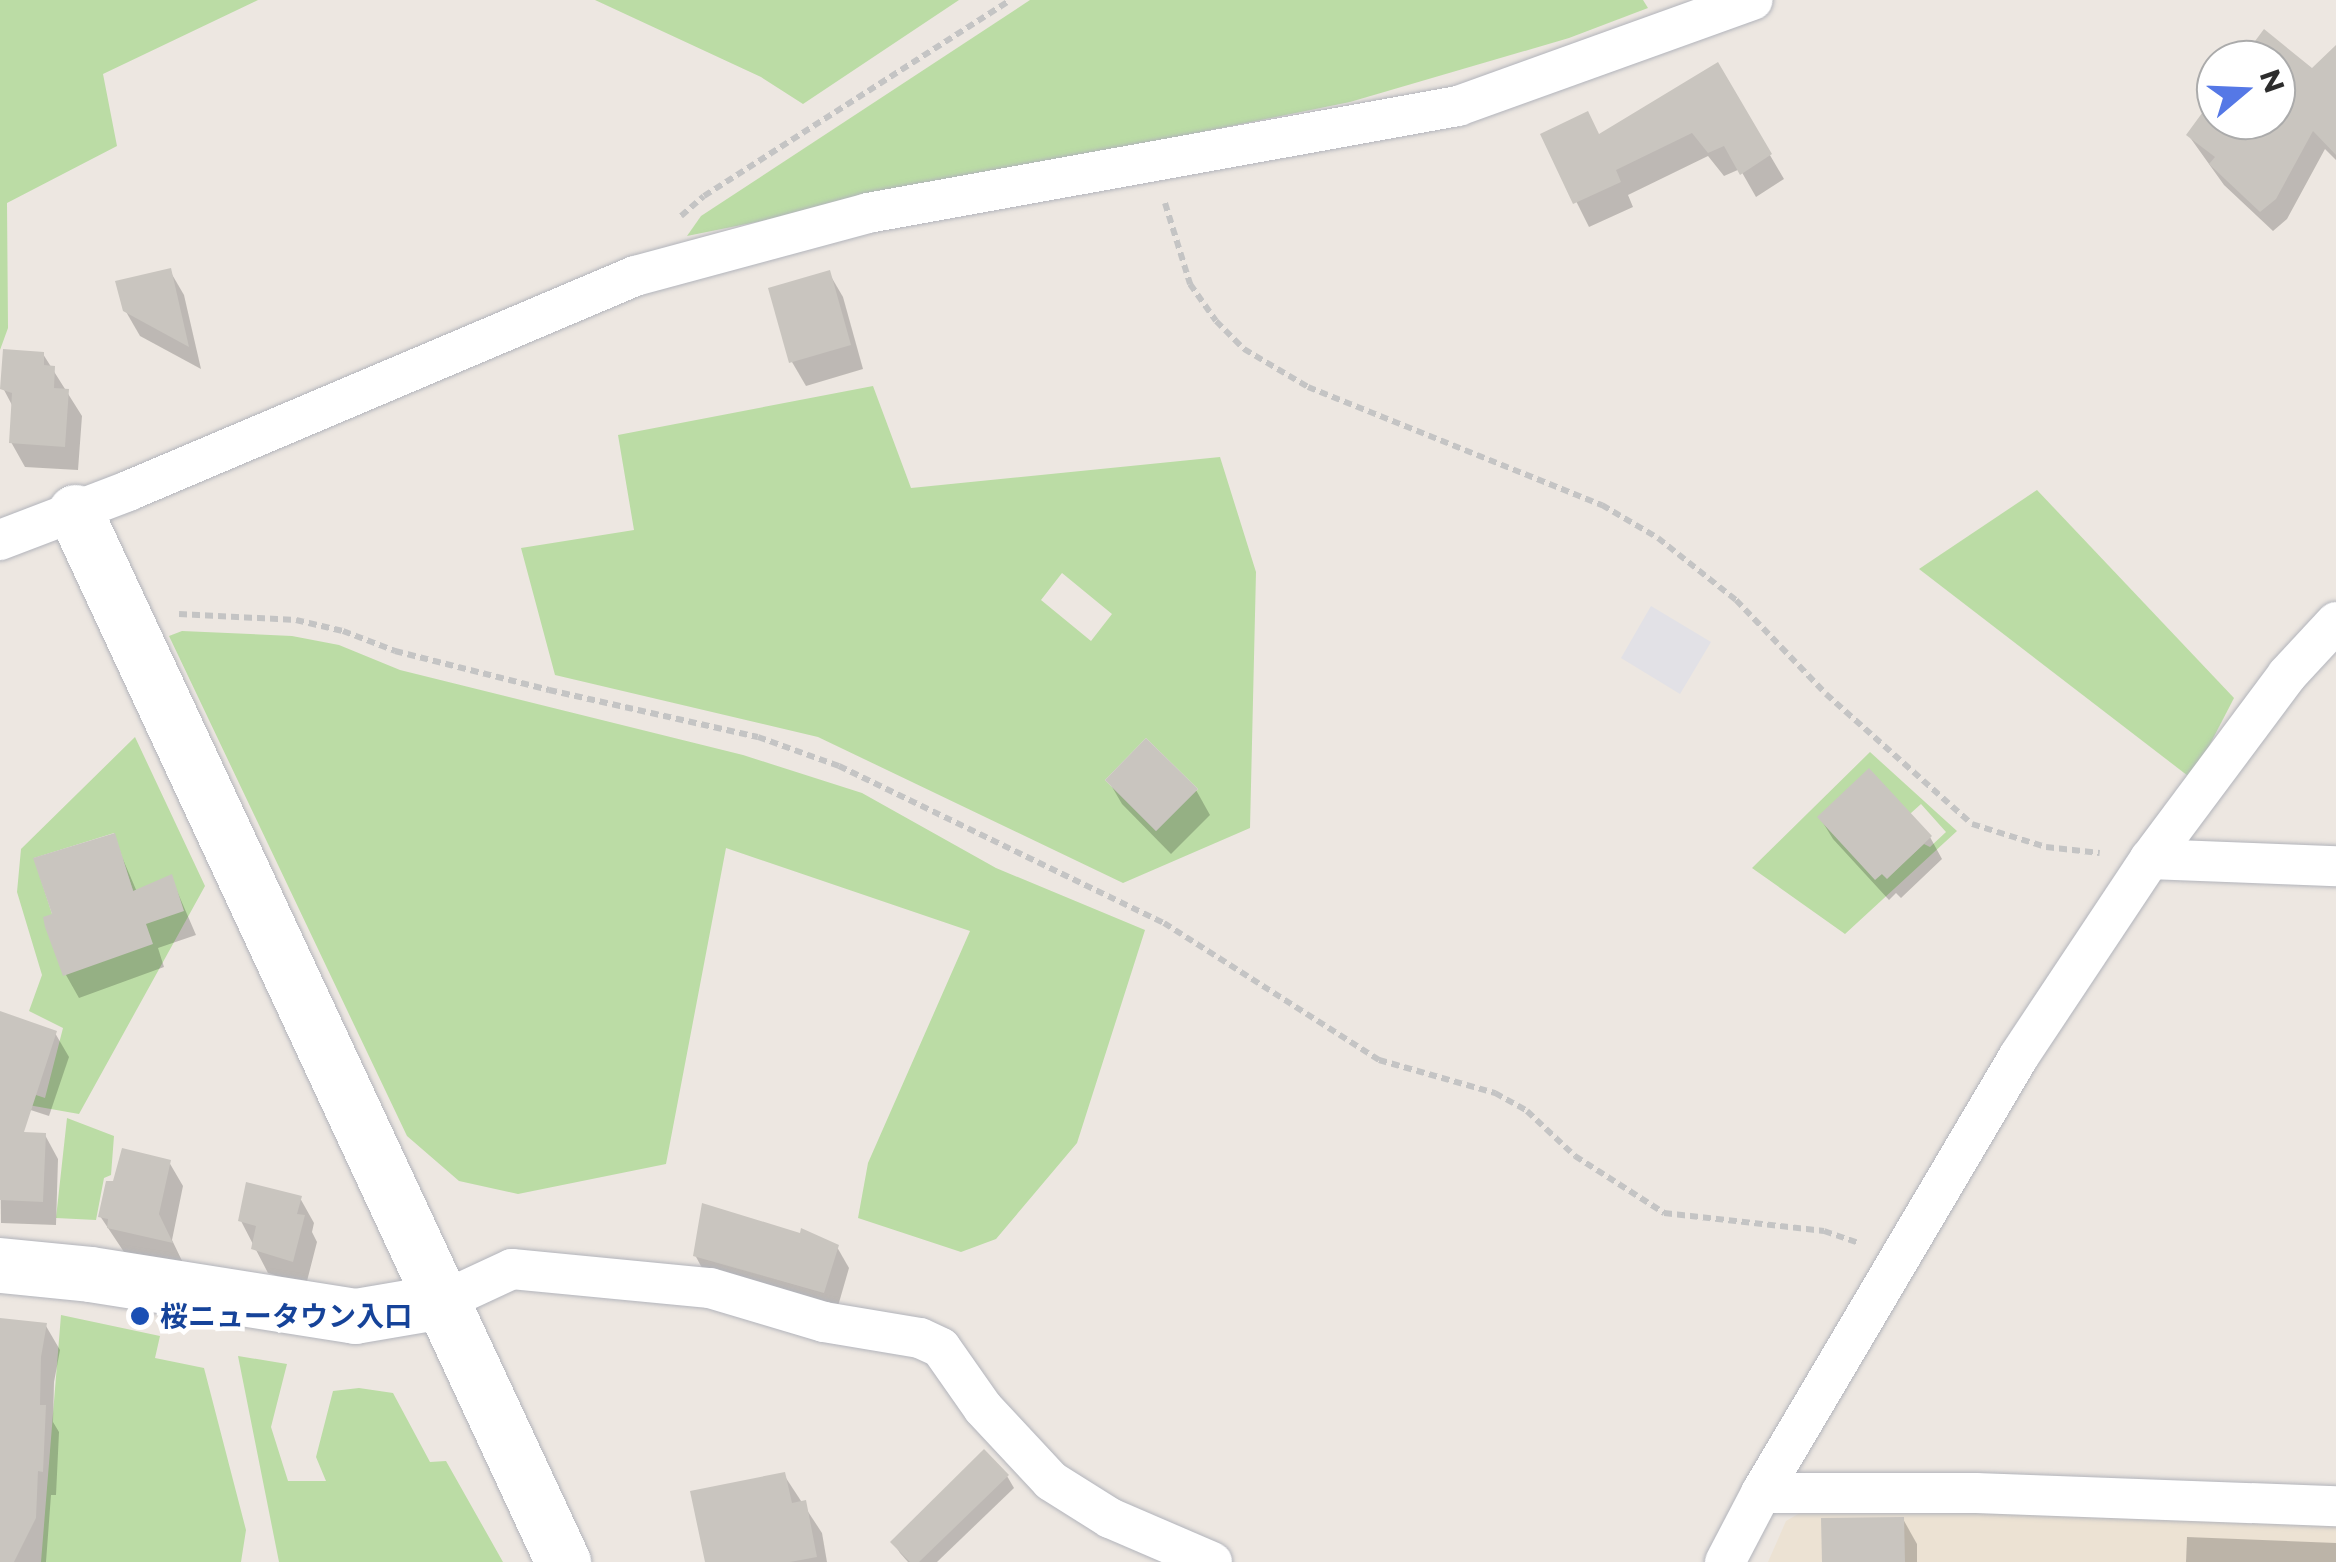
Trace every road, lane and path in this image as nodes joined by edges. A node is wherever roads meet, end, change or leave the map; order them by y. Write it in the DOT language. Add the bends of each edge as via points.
graph roads {
  1 [pos="1010,0"];
  2 [pos="1753,0"];
  3 [pos="1686,11"];
  4 [pos="1154,164"];
  5 [pos="635,276"];
  6 [pos="75,512"];
  7 [pos="0,540"];
  8 [pos="123,612"];
  9 [pos="2336,622"];
  10 [pos="2150,860"];
  11 [pos="2336,866"];
  12 [pos="1898,1256"];
  13 [pos="0,1265"];
  14 [pos="443,1301"];
  15 [pos="1761,1494"];
  16 [pos="2336,1506"];
  17 [pos="563,1562"];
  18 [pos="1212,1562"];
  19 [pos="1725,1562"];
  1 -- 5 [label="path" via="704,196 655,240"];
  2 -- 3 [label="street"];
  3 -- 4 [label="street" via="1458,106"];
  4 -- 5 [label="street" via="868,213"];
  4 -- 10 [label="path" via="1190,284 1244,349 1308,386 1602,505 1658,538 1736,600 1826,694 1972,824 2046,847"];
  5 -- 6 [label="street"];
  6 -- 7 [label="street"];
  6 -- 8 [label="street"];
  8 -- 12 [label="path" via="296,620 530,686 758,736 823,760 1164,923 1379,1060 1494,1093 1664,1213 1824,1231"];
  8 -- 14 [label="street"];
  9 -- 10 [label="street" via="2287,675"];
  10 -- 11 [label="street"];
  10 -- 12 [label="street" via="2019,1056"];
  12 -- 15 [label="street"];
  13 -- 14 [label="street" via="354,1316"];
  14 -- 17 [label="street"];
  14 -- 18 [label="street" via="512,1269 710,1288 824,1322 920,1338 941,1348 983,1408 1051,1481 1110,1518"];
  15 -- 16 [label="street" via="1976,1492"];
  15 -- 19 [label="street"];
}
